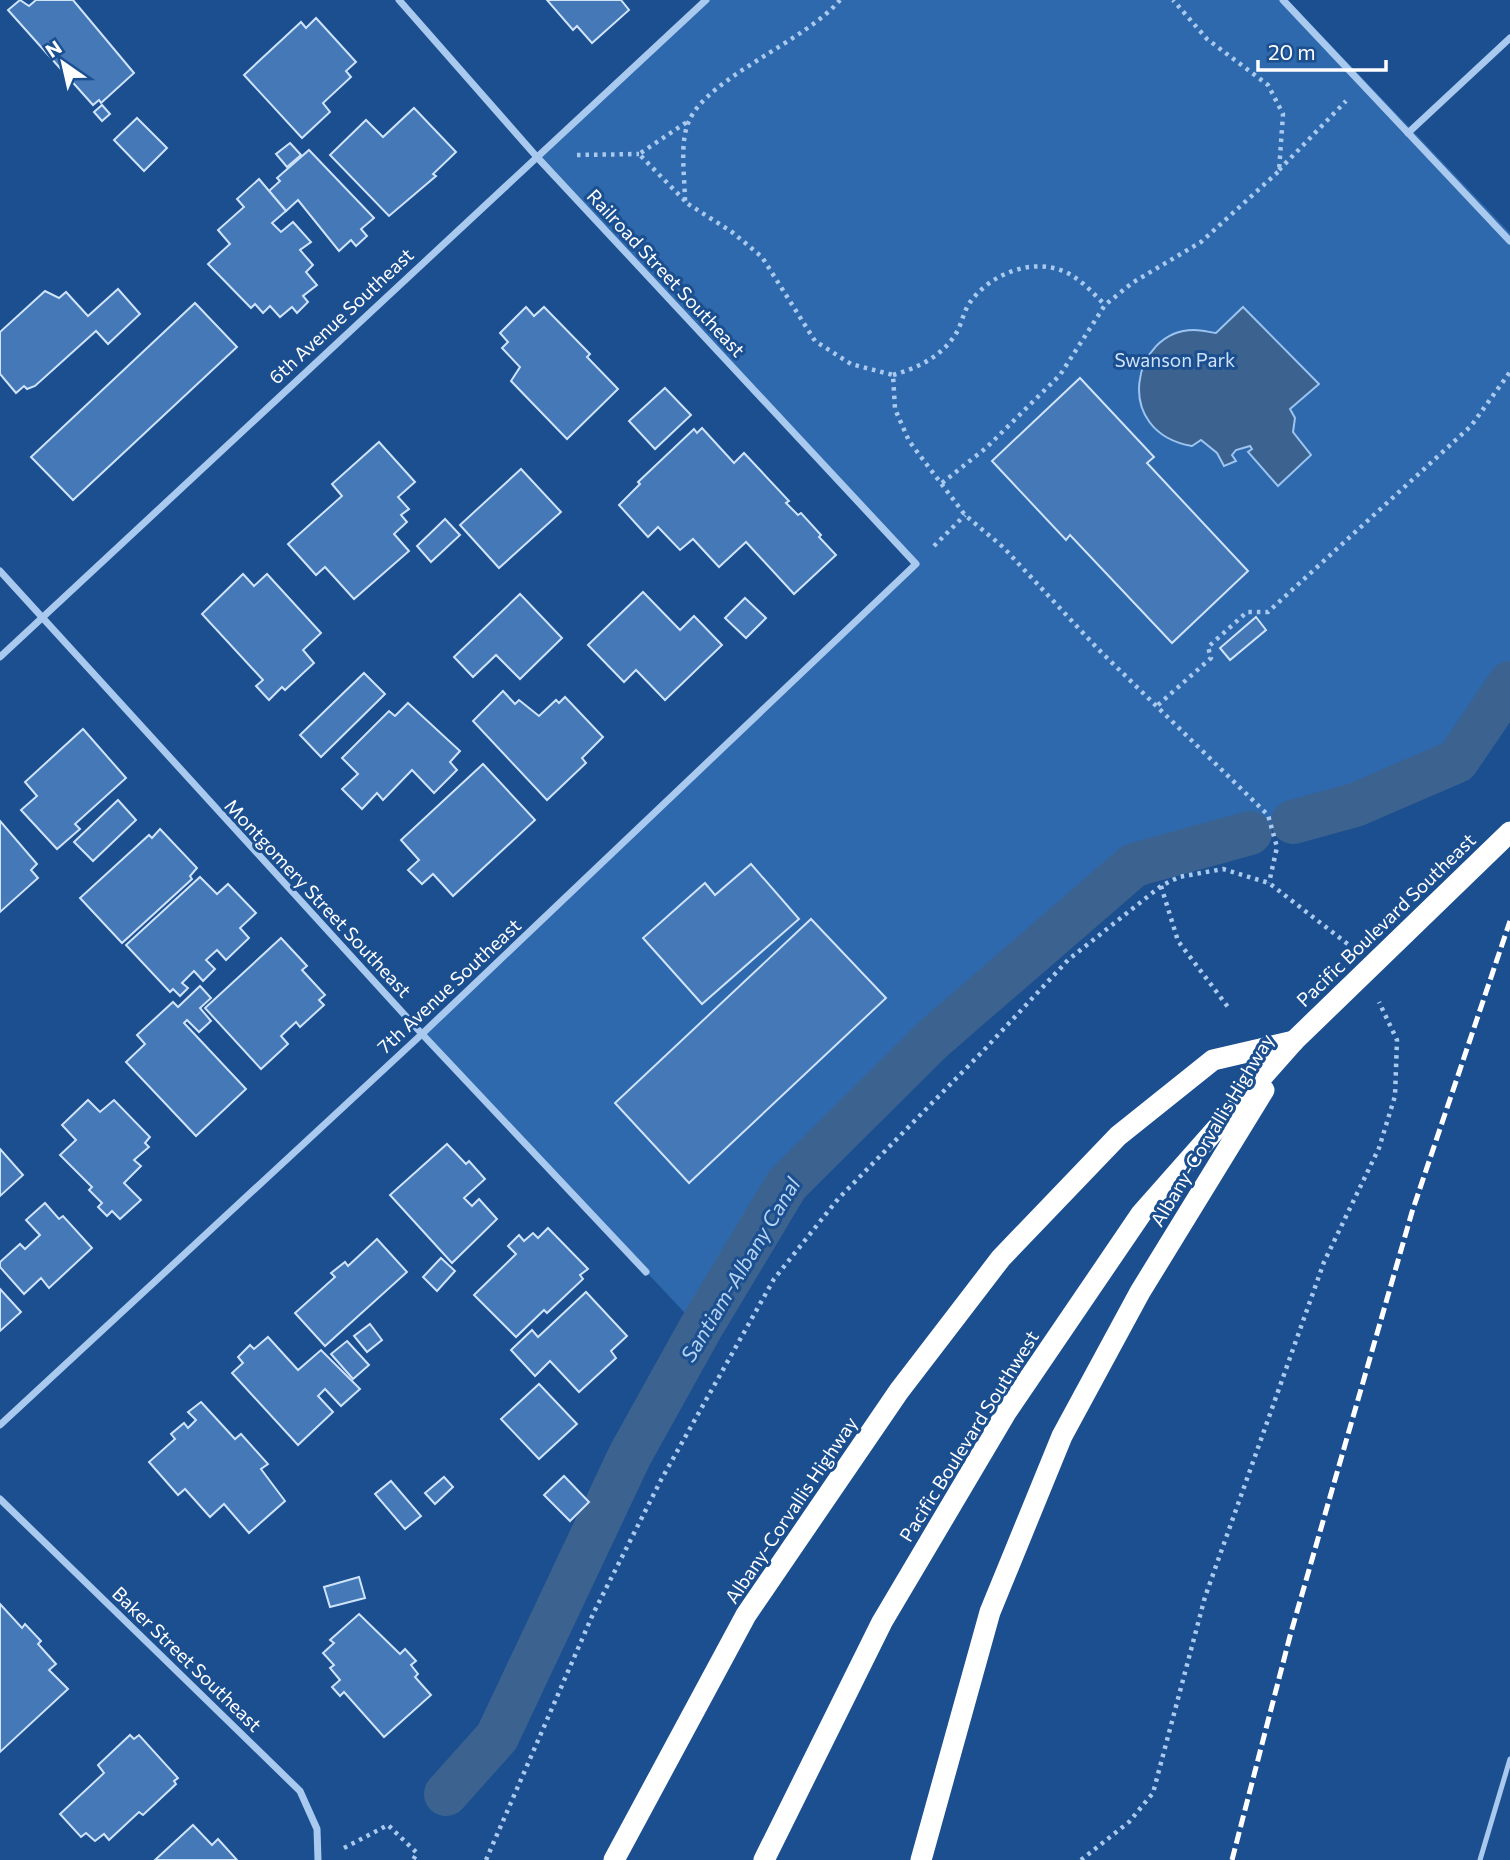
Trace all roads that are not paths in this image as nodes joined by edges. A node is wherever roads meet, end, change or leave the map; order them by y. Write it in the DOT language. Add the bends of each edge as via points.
graph roads {
  1 [pos="399,0"];
  2 [pos="706,0"];
  3 [pos="1283,0"];
  4 [pos="1510,38"];
  5 [pos="1408,133"];
  6 [pos="536,156"];
  7 [pos="1510,241"];
  8 [pos="916,564"];
  9 [pos="0,571"];
  10 [pos="41,619"];
  11 [pos="0,657"];
  12 [pos="1510,832"];
  13 [pos="422,1034"];
  14 [pos="1294,1041"];
  15 [pos="646,1272"];
  16 [pos="0,1425"];
  17 [pos="0,1499"];
  18 [pos="1510,1759"];
  19 [pos="318,1860"];
  20 [pos="614,1860"];
  21 [pos="764,1860"];
  22 [pos="921,1860"];
  23 [pos="1480,1860"];
  1 -- 6 [label="street, Railroad Street Southeast"];
  2 -- 6 [label="street, 6th Avenue Southeast"];
  3 -- 5 [label="street"];
  4 -- 5 [label="street"];
  5 -- 7 [label="street"];
  6 -- 8 [label="street, Railroad Street Southeast"];
  6 -- 10 [label="street, 6th Avenue Southeast"];
  8 -- 13 [label="street, 7th Avenue Southeast"];
  9 -- 10 [label="street, Montgomery Street Southeast"];
  10 -- 11 [label="street, 6th Avenue Southeast"];
  10 -- 13 [label="street, Montgomery Street Southeast"];
  12 -- 14 [label="highway, Pacific Boulevard Southeast, bridge"];
  13 -- 15 [label="street, Montgomery Street Southeast"];
  13 -- 16 [label="street, 7th Avenue Southeast"];
  14 -- 20 [label="highway, Albany-Corvallis Highway" via="1213,1060 1118,1136 1001,1258 899,1391 746,1615"];
  14 -- 21 [label="highway, Pacific Boulevard Southwest" via="1141,1214 1007,1410 882,1622"];
  14 -- 22 [label="highway, Albany-Corvallis Highway" via="1140,1292 1062,1436 990,1612"];
  17 -- 19 [label="street, Baker Street Southeast" via="300,1791 317,1829"];
  18 -- 23 [label="lane"];
}
